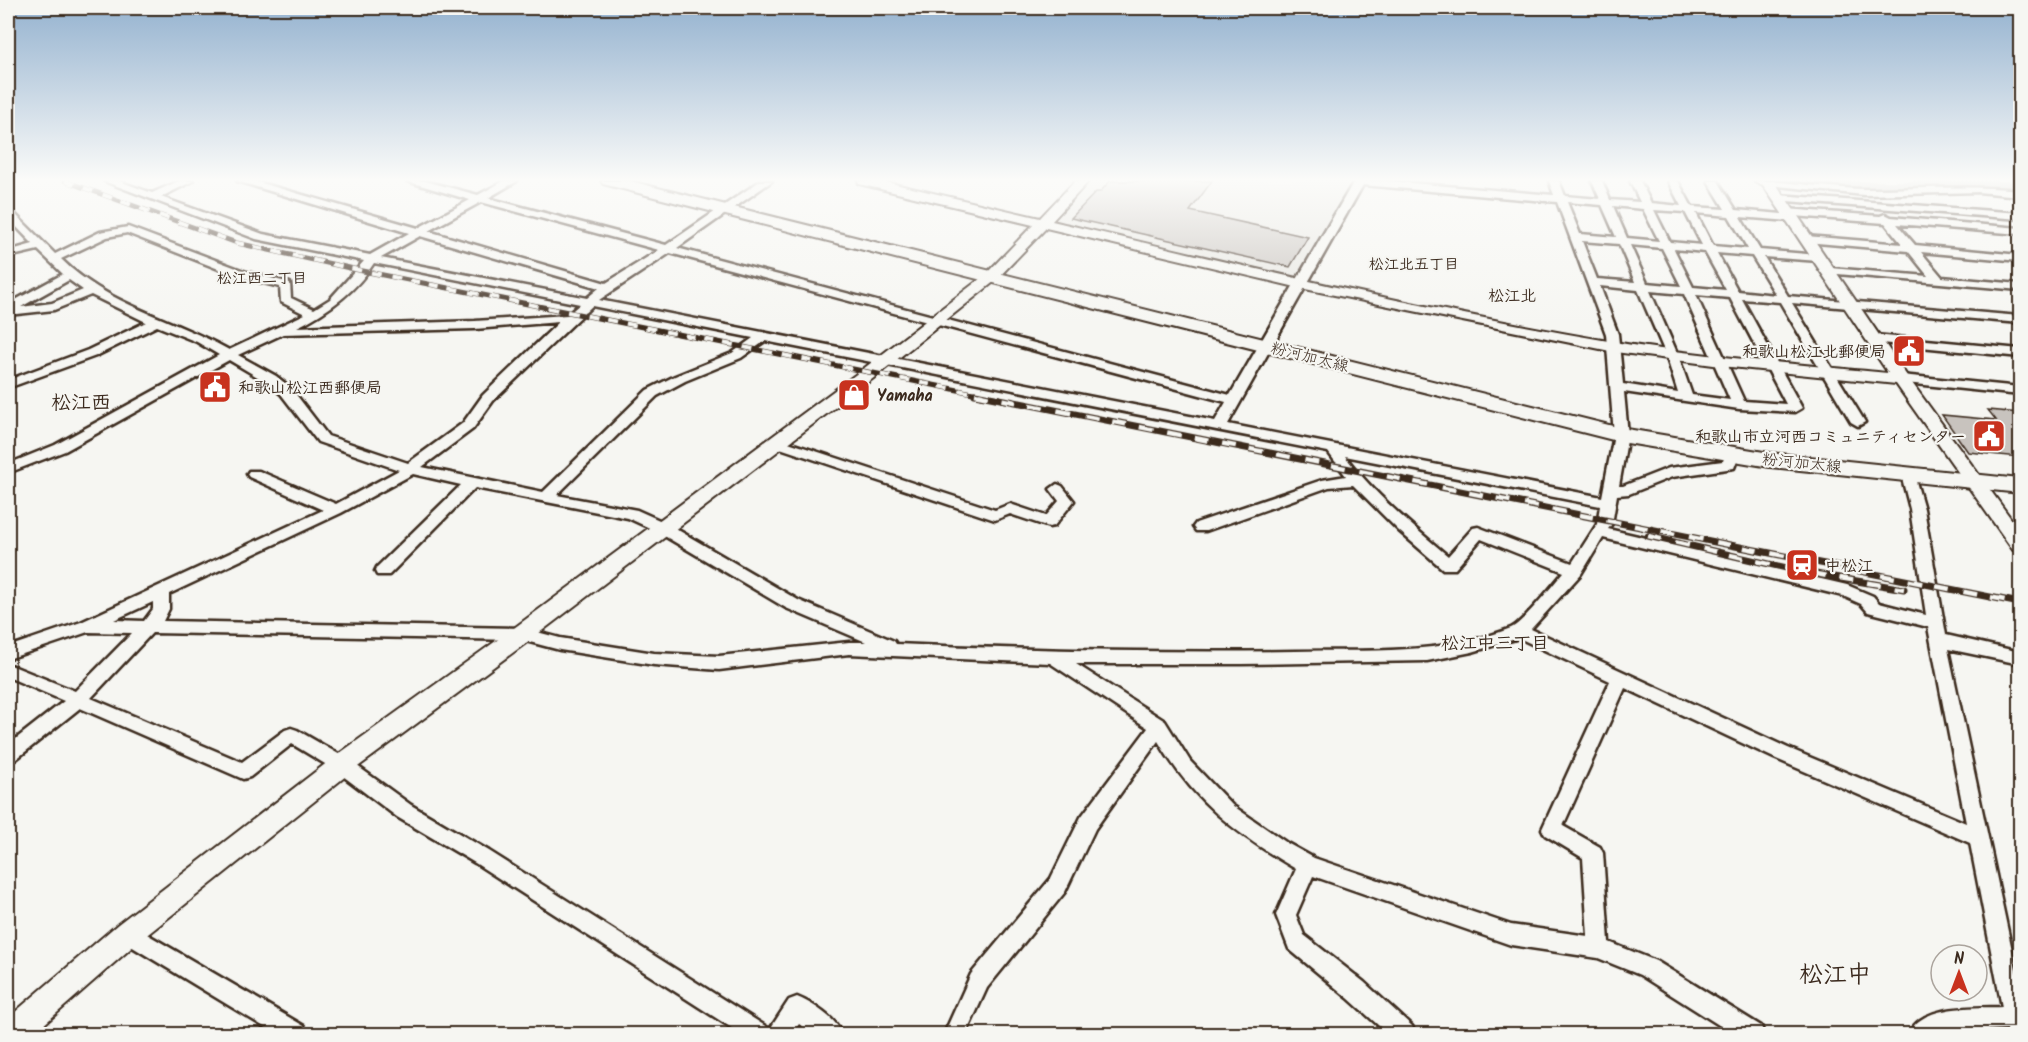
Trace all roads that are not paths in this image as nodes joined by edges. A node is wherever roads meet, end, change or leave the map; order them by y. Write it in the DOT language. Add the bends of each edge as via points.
graph roads {
  1 [pos="24,230"];
  2 [pos="235,230"];
  3 [pos="410,230"];
  4 [pos="422,230"];
  5 [pos="592,230"];
  6 [pos="698,230"];
  7 [pos="795,230"];
  8 [pos="1036,230"];
  9 [pos="1065,230"];
  10 [pos="1331,230"];
  11 [pos="1571,230"];
  12 [pos="1617,230"];
  13 [pos="1658,230"];
  14 [pos="1699,230"];
  15 [pos="1744,230"];
  16 [pos="1799,230"];
  17 [pos="1896,230"];
  18 [pos="2004,230"];
  19 [pos="2020,231"];
  20 [pos="418,232"];
  21 [pos="1574,237"];
  22 [pos="1806,239"];
  23 [pos="1622,241"];
  24 [pos="1665,245"];
  25 [pos="39,246"];
  26 [pos="1910,248"];
  27 [pos="1709,249"];
  28 [pos="667,250"];
  29 [pos="1758,253"];
  30 [pos="8,254"];
  31 [pos="1819,258"];
  32 [pos="2020,258"];
  33 [pos="53,259"];
  34 [pos="370,260"];
  35 [pos="1830,271"];
  36 [pos="70,275"];
  37 [pos="990,278"];
  38 [pos="1938,280"];
  39 [pos="1592,282"];
  40 [pos="1300,284"];
  41 [pos="1642,286"];
  42 [pos="608,287"];
  43 [pos="2020,287"];
  44 [pos="93,290"];
  45 [pos="1689,291"];
  46 [pos="1736,295"];
  47 [pos="1786,299"];
  48 [pos="593,302"];
  49 [pos="1852,305"];
  50 [pos="8,310"];
  51 [pos="315,314"];
  52 [pos="570,318"];
  53 [pos="2020,320"];
  54 [pos="156,322"];
  55 [pos="933,322"];
  56 [pos="279,332"];
  57 [pos="762,337"];
  58 [pos="1875,339"];
  59 [pos="1266,345"];
  60 [pos="1614,347"];
  61 [pos="2020,353"];
  62 [pos="230,354"];
  63 [pos="1672,354"];
  64 [pos="883,361"];
  65 [pos="1721,361"];
  66 [pos="1775,367"];
  67 [pos="1830,372"];
  68 [pos="1901,379"];
  69 [pos="8,384"];
  70 [pos="1617,387"];
  71 [pos="2020,391"];
  72 [pos="1686,398"];
  73 [pos="1233,400"];
  74 [pos="1739,405"];
  75 [pos="1858,422"];
  76 [pos="1220,425"];
  77 [pos="1621,435"];
  78 [pos="776,442"];
  79 [pos="1332,448"];
  80 [pos="1732,455"];
  81 [pos="8,469"];
  82 [pos="411,469"];
  83 [pos="254,474"];
  84 [pos="1908,474"];
  85 [pos="1356,480"];
  86 [pos="1974,481"];
  87 [pos="472,483"];
  88 [pos="2020,486"];
  89 [pos="1057,489"];
  90 [pos="1608,496"];
  91 [pos="545,498"];
  92 [pos="336,510"];
  93 [pos="661,527"];
  94 [pos="1201,527"];
  95 [pos="1599,532"];
  96 [pos="2020,545"];
  97 [pos="1575,570"];
  98 [pos="383,571"];
  99 [pos="161,592"];
  100 [pos="87,626"];
  101 [pos="148,627"];
  102 [pos="1520,631"];
  103 [pos="1936,631"];
  104 [pos="522,634"];
  105 [pos="900,650"];
  106 [pos="8,653"];
  107 [pos="1053,657"];
  108 [pos="2020,658"];
  109 [pos="8,670"];
  110 [pos="1620,679"];
  111 [pos="77,701"];
  112 [pos="1159,726"];
  113 [pos="8,755"];
  114 [pos="342,765"];
  115 [pos="1980,838"];
  116 [pos="1308,865"];
  117 [pos="128,933"];
  118 [pos="1599,948"];
  119 [pos="2018,1024"];
  120 [pos="11,1035"];
  121 [pos="296,1035"];
  122 [pos="761,1035"];
  123 [pos="779,1035"];
  124 [pos="831,1035"];
  125 [pos="955,1035"];
  126 [pos="1404,1035"];
  127 [pos="1753,1035"];
  128 [pos="1920,1035"];
  1 -- 25 [label="street"];
  2 -- 34 [label="street"];
  3 -- 20 [label="street"];
  4 -- 20 [label="street"];
  5 -- 28 [label="street"];
  6 -- 28 [label="street"];
  7 -- 37 [label="main road, 粉河加太線"];
  8 -- 37 [label="street"];
  9 -- 40 [label="street"];
  10 -- 40 [label="street"];
  11 -- 21 [label="street"];
  12 -- 23 [label="street"];
  13 -- 24 [label="street"];
  14 -- 27 [label="street"];
  15 -- 29 [label="street"];
  16 -- 22 [label="street"];
  17 -- 26 [label="street"];
  18 -- 19 [label="street"];
  20 -- 34 [label="street"];
  20 -- 42 [label="street"];
  21 -- 23 [label="street"];
  21 -- 39 [label="street"];
  22 -- 26 [label="street"];
  22 -- 31 [label="street"];
  23 -- 24 [label="street"];
  23 -- 41 [label="street"];
  24 -- 27 [label="street"];
  24 -- 45 [label="street"];
  25 -- 30 [label="street"];
  25 -- 33 [label="street"];
  26 -- 32 [label="street"];
  26 -- 38 [label="street"];
  27 -- 29 [label="street"];
  27 -- 46 [label="street"];
  28 -- 42 [label="street"];
  28 -- 55 [label="street"];
  29 -- 31 [label="street"];
  29 -- 47 [label="street"];
  31 -- 35 [label="street"];
  33 -- 36 [label="street"];
  33 -- 51 [label="street" via="104,234 128,230 243,275 286,285 285,300"];
  34 -- 48 [label="street"];
  34 -- 51 [label="street" via="334,301"];
  35 -- 38 [label="street"];
  35 -- 49 [label="street"];
  36 -- 44 [label="street"];
  36 -- 50 [label="street"];
  37 -- 55 [label="street"];
  37 -- 59 [label="main road, 粉河加太線"];
  38 -- 43 [label="street"];
  39 -- 41 [label="street"];
  39 -- 60 [label="street"];
  40 -- 59 [label="street"];
  40 -- 60 [label="street"];
  41 -- 45 [label="street"];
  41 -- 63 [label="street"];
  42 -- 48 [label="street"];
  44 -- 50 [label="street" via="54,306"];
  44 -- 54 [label="street"];
  45 -- 46 [label="street"];
  45 -- 65 [label="street"];
  46 -- 47 [label="street"];
  46 -- 66 [label="street"];
  47 -- 49 [label="street"];
  47 -- 67 [label="street"];
  48 -- 52 [label="street"];
  48 -- 57 [label="street"];
  49 -- 53 [label="street"];
  49 -- 58 [label="street"];
  51 -- 56 [label="street"];
  52 -- 56 [label="street"];
  52 -- 82 [label="street" via="488,398 468,426"];
  54 -- 62 [label="street"];
  54 -- 69 [label="street" via="92,353"];
  55 -- 64 [label="street"];
  55 -- 73 [label="street"];
  56 -- 62 [label="street"];
  57 -- 64 [label="street"];
  57 -- 91 [label="street" via="741,355 669,382 652,393"];
  58 -- 61 [label="street"];
  58 -- 68 [label="street"];
  59 -- 73 [label="street"];
  59 -- 77 [label="main road, 粉河加太線"];
  60 -- 63 [label="street"];
  60 -- 70 [label="street"];
  62 -- 81 [label="street" via="60,448"];
  62 -- 82 [label="street" via="286,391 323,439"];
  63 -- 65 [label="street"];
  63 -- 72 [label="street"];
  64 -- 76 [label="street"];
  64 -- 78 [label="street"];
  65 -- 66 [label="street"];
  65 -- 74 [label="street"];
  66 -- 67 [label="street"];
  66 -- 74 [label="street" via="1796,408"];
  67 -- 68 [label="street"];
  67 -- 75 [label="street"];
  68 -- 71 [label="street"];
  68 -- 86 [label="street"];
  70 -- 72 [label="street"];
  70 -- 77 [label="street"];
  72 -- 74 [label="street"];
  73 -- 76 [label="street"];
  76 -- 79 [label="street"];
  77 -- 80 [label="main road, 粉河加太線"];
  77 -- 90 [label="street"];
  78 -- 89 [label="street" via="995,515 1010,509 1049,522 1067,501"];
  78 -- 93 [label="street"];
  79 -- 85 [label="street"];
  79 -- 90 [label="street"];
  80 -- 84 [label="main road, 粉河加太線"];
  80 -- 90 [label="street" via="1729,465 1670,473"];
  82 -- 87 [label="street"];
  82 -- 92 [label="street"];
  83 -- 92 [label="street"];
  84 -- 86 [label="main road, 粉河加太線"];
  84 -- 103 [label="street"];
  85 -- 94 [label="street" via="1327,483"];
  85 -- 97 [label="street" via="1449,564 1478,532"];
  86 -- 88 [label="main road, 粉河加太線"];
  86 -- 96 [label="street"];
  87 -- 91 [label="street"];
  87 -- 98 [label="street"];
  90 -- 95 [label="street" via="1606,520"];
  91 -- 93 [label="street" via="632,514"];
  92 -- 99 [label="street"];
  93 -- 104 [label="street"];
  93 -- 105 [label="street" via="792,604"];
  95 -- 97 [label="street"];
  95 -- 103 [label="street" via="1847,591 1867,600 1874,608"];
  97 -- 102 [label="street"];
  99 -- 100 [label="street"];
  99 -- 101 [label="street" via="161,609"];
  100 -- 101 [label="street"];
  100 -- 106 [label="street"];
  101 -- 104 [label="street"];
  101 -- 111 [label="street"];
  102 -- 107 [label="street" via="1427,655"];
  102 -- 110 [label="street"];
  103 -- 108 [label="street"];
  103 -- 115 [label="street"];
  104 -- 105 [label="street" via="654,659 719,663 849,648"];
  104 -- 114 [label="street"];
  105 -- 107 [label="street"];
  107 -- 112 [label="street"];
  109 -- 111 [label="street"];
  110 -- 115 [label="street"];
  110 -- 118 [label="street" via="1552,829 1593,854"];
  111 -- 113 [label="street"];
  111 -- 114 [label="street" via="188,744 243,771 291,735"];
  112 -- 116 [label="street" via="1183,766 1225,811"];
  112 -- 125 [label="street" via="1089,823 1058,885 979,981"];
  114 -- 117 [label="street"];
  114 -- 122 [label="street" via="404,811"];
  115 -- 119 [label="street"];
  116 -- 118 [label="street" via="1511,934"];
  116 -- 126 [label="street" via="1286,915 1296,942"];
  117 -- 120 [label="street"];
  117 -- 121 [label="street"];
  118 -- 127 [label="street" via="1648,968"];
  119 -- 128 [label="street" via="1943,1021"];
  123 -- 124 [label="street" via="797,1008"];
}
